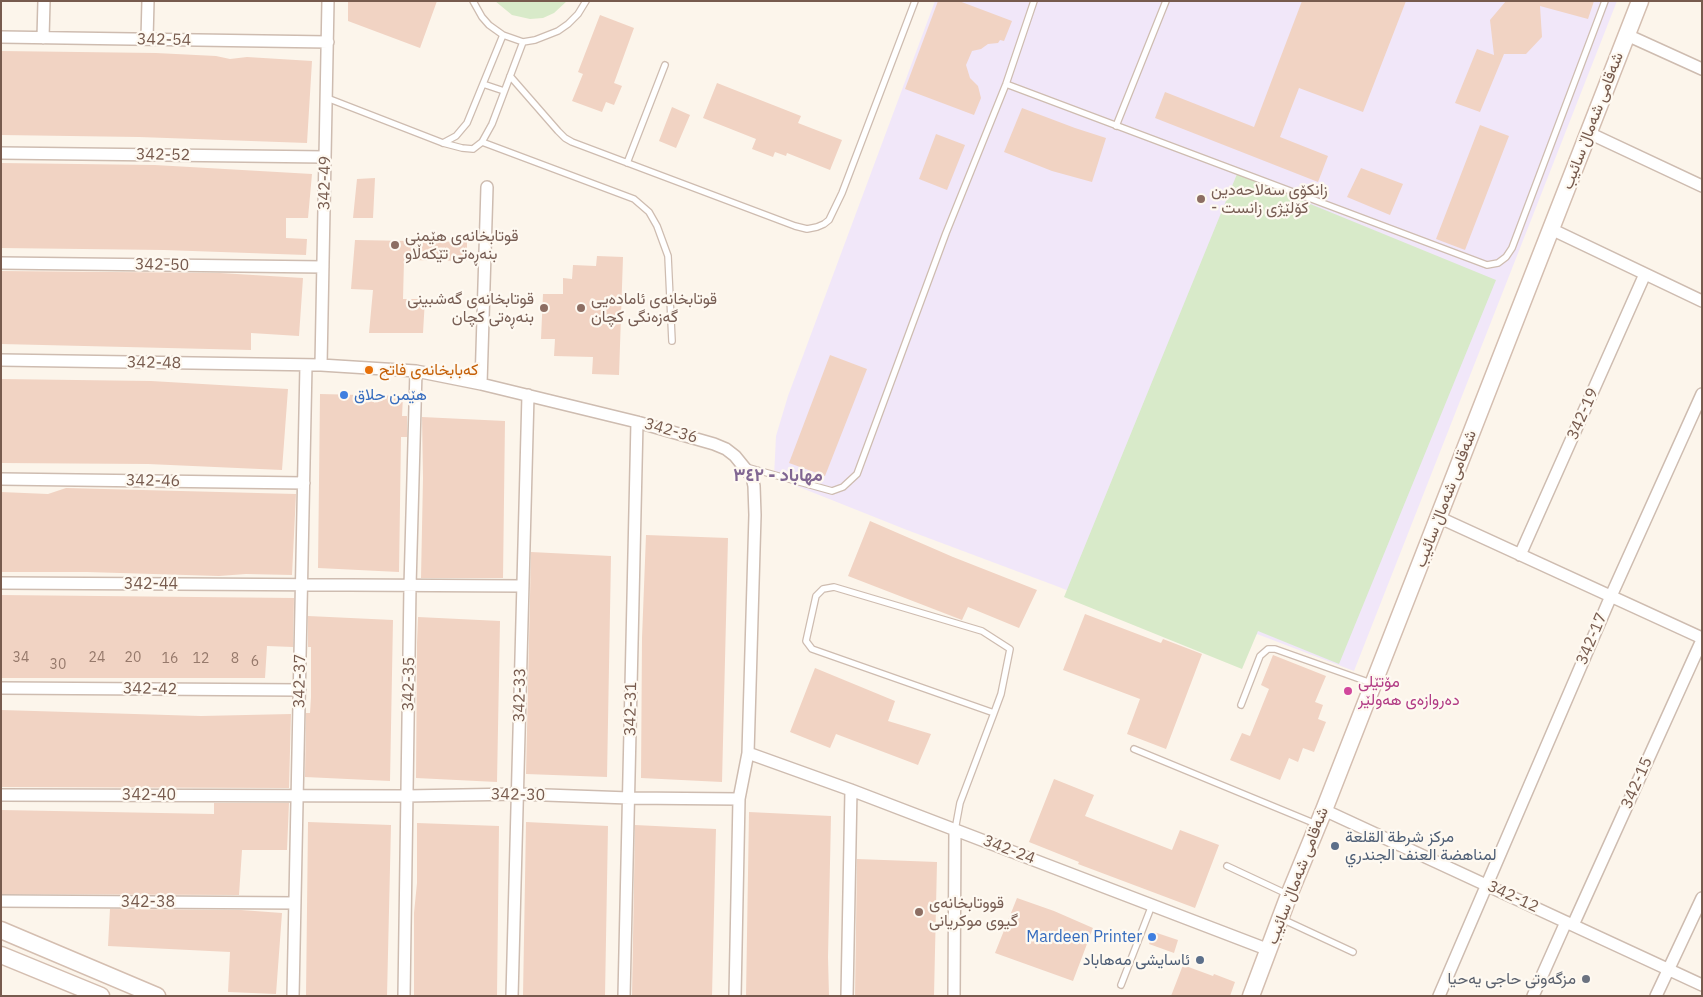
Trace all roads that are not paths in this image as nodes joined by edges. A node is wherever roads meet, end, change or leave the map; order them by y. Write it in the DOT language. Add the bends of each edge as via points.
graph roads {
  1 [pos="44,1"];
  2 [pos="148,1"];
  3 [pos="328,1"];
  4 [pos="473,1"];
  5 [pos="586,1"];
  6 [pos="915,1"];
  7 [pos="1034,1"];
  8 [pos="1166,1"];
  9 [pos="1605,1"];
  10 [pos="1640,1"];
  11 [pos="503,35"];
  12 [pos="1627,35"];
  13 [pos="1,37"];
  14 [pos="43,38"];
  15 [pos="147,39"];
  16 [pos="328,42"];
  17 [pos="523,42"];
  18 [pos="665,64"];
  19 [pos="1702,69"];
  20 [pos="510,76"];
  21 [pos="483,84"];
  22 [pos="1006,84"];
  23 [pos="504,91"];
  24 [pos="327,98"];
  25 [pos="1116,126"];
  26 [pos="1588,133"];
  27 [pos="482,142"];
  28 [pos="443,143"];
  29 [pos="1,153"];
  30 [pos="325,156"];
  31 [pos="627,163"];
  32 [pos="1702,186"];
  33 [pos="487,187"];
  34 [pos="1551,229"];
  35 [pos="1,263"];
  36 [pos="323,267"];
  37 [pos="1645,274"];
  38 [pos="1702,301"];
  39 [pos="672,341"];
  40 [pos="1,360"];
  41 [pos="321,365"];
  42 [pos="306,366"];
  43 [pos="416,371"];
  44 [pos="481,384"];
  45 [pos="528,394"];
  46 [pos="1702,394"];
  47 [pos="637,422"];
  48 [pos="744,467"];
  49 [pos="1,479"];
  50 [pos="304,483"];
  51 [pos="1438,517"];
  52 [pos="1520,554"];
  53 [pos="1,583"];
  54 [pos="302,586"];
  55 [pos="410,586"];
  56 [pos="523,586"];
  57 [pos="1611,596"];
  58 [pos="1702,639"];
  59 [pos="1373,684"];
  60 [pos="1,688"];
  61 [pos="300,690"];
  62 [pos="1241,705"];
  63 [pos="994,713"];
  64 [pos="1134,748"];
  65 [pos="748,753"];
  66 [pos="851,790"];
  67 [pos="518,794"];
  68 [pos="1,795"];
  69 [pos="297,795"];
  70 [pos="407,796"];
  71 [pos="629,798"];
  72 [pos="739,799"];
  73 [pos="1321,818"];
  74 [pos="955,830"];
  75 [pos="1227,866"];
  76 [pos="1486,885"];
  77 [pos="1289,895"];
  78 [pos="1702,898"];
  79 [pos="1,901"];
  80 [pos="295,903"];
  81 [pos="1152,905"];
  82 [pos="1280,918"];
  83 [pos="1569,924"];
  84 [pos="1,930"];
  85 [pos="1269,950"];
  86 [pos="1353,952"];
  87 [pos="1,956"];
  88 [pos="1669,969"];
  89 [pos="1702,984"];
  90 [pos="1121,985"];
  91 [pos="1255,994"];
  92 [pos="102,996"];
  93 [pos="157,996"];
  94 [pos="293,996"];
  95 [pos="404,996"];
  96 [pos="512,996"];
  97 [pos="624,996"];
  98 [pos="735,996"];
  99 [pos="847,996"];
  100 [pos="954,996"];
  101 [pos="1439,996"];
  102 [pos="1533,996"];
  103 [pos="1656,996"];
  1 -- 14 [label="street"];
  2 -- 15 [label="street"];
  3 -- 16 [label="street, 342-49"];
  4 -- 11 [label="lane" via="489,25"];
  5 -- 17 [label="lane" via="578,14 558,31"];
  6 -- 31 [label="lane" via="842,193 824,224 807,229 795,226"];
  7 -- 22 [label="lane"];
  8 -- 25 [label="lane"];
  9 -- 25 [label="lane" via="1512,248 1498,263 1487,265"];
  10 -- 12 [label="street, شەقامی شەماڵ سائیب"];
  11 -- 17 [label="lane"];
  11 -- 21 [label="lane"];
  12 -- 19 [label="street"];
  12 -- 26 [label="street, شەقامی شەماڵ سائیب"];
  13 -- 14 [label="street, 342-54"];
  14 -- 15 [label="street, 342-54"];
  15 -- 16 [label="street, 342-54"];
  16 -- 24 [label="street, 342-49"];
  17 -- 20 [label="lane"];
  18 -- 31 [label="lane"];
  20 -- 23 [label="lane"];
  20 -- 31 [label="lane" via="565,138"];
  21 -- 23 [label="lane"];
  21 -- 28 [label="lane" via="467,123 456,136"];
  22 -- 25 [label="lane"];
  22 -- 48 [label="lane" via="946,233 857,474 843,488 832,491"];
  23 -- 27 [label="lane"];
  24 -- 28 [label="lane"];
  24 -- 30 [label="street, 342-49"];
  26 -- 32 [label="street"];
  26 -- 34 [label="street, شەقامی شەماڵ سائیب"];
  27 -- 28 [label="lane" via="473,149"];
  27 -- 39 [label="lane" via="634,199 649,212 668,256"];
  29 -- 30 [label="street, 342-52"];
  30 -- 36 [label="street, 342-49"];
  33 -- 44 [label="street"];
  34 -- 37 [label="street"];
  34 -- 51 [label="street, شەقامی شەماڵ سائیب"];
  35 -- 36 [label="street, 342-50"];
  36 -- 41 [label="street, 342-49"];
  37 -- 38 [label="street"];
  37 -- 52 [label="street, 342-19"];
  40 -- 42 [label="street, 342-48"];
  41 -- 42 [label="street, 342-36"];
  41 -- 43 [label="street, 342-36"];
  42 -- 50 [label="street, 342-37"];
  43 -- 44 [label="street, 342-36"];
  43 -- 55 [label="street, 342-35"];
  44 -- 45 [label="street, 342-36"];
  45 -- 47 [label="street, 342-36"];
  45 -- 56 [label="street, 342-33"];
  46 -- 57 [label="street, 342-17"];
  47 -- 48 [label="street, 342-36" via="726,449"];
  47 -- 71 [label="street, 342-31"];
  48 -- 65 [label="street, 342-36" via="754,486 755,516"];
  49 -- 50 [label="street, 342-46"];
  50 -- 54 [label="street, 342-37"];
  51 -- 52 [label="street"];
  51 -- 59 [label="street, شەقامی شەماڵ سائیب"];
  52 -- 57 [label="street"];
  53 -- 54 [label="street, 342-44"];
  54 -- 55 [label="street, 342-44"];
  54 -- 61 [label="street, 342-37"];
  55 -- 56 [label="street, 342-44"];
  55 -- 70 [label="street, 342-35"];
  56 -- 67 [label="street, 342-33"];
  57 -- 58 [label="street"];
  57 -- 76 [label="street, 342-17"];
  58 -- 83 [label="street, 342-15"];
  59 -- 62 [label="lane" via="1272,649 1260,656"];
  59 -- 73 [label="street, شەقامی شەماڵ سائیب"];
  60 -- 61 [label="street, 342-42"];
  61 -- 69 [label="street, 342-37"];
  63 -- 63 [label="lane" via="1010,649 982,631 834,587 823,589 816,596 806,641 812,649"];
  63 -- 74 [label="lane" via="960,803"];
  64 -- 73 [label="lane"];
  65 -- 66 [label="street, 342-24"];
  65 -- 72 [label="street, 342-36"];
  66 -- 74 [label="street, 342-24"];
  66 -- 99 [label="street"];
  67 -- 70 [label="street, 342-30"];
  67 -- 71 [label="street, 342-30"];
  67 -- 96 [label="street, 342-33"];
  68 -- 69 [label="street, 342-40"];
  69 -- 70 [label="street, 342-30"];
  69 -- 80 [label="street, 342-37"];
  70 -- 95 [label="street, 342-35"];
  71 -- 72 [label="street, 342-30"];
  71 -- 97 [label="street, 342-31"];
  72 -- 98 [label="street, 342-36"];
  73 -- 76 [label="street, 342-12"];
  73 -- 77 [label="street, شەقامی شەماڵ سائیب"];
  74 -- 81 [label="street, 342-24"];
  74 -- 100 [label="street"];
  75 -- 77 [label="lane"];
  76 -- 83 [label="street, 342-12"];
  76 -- 101 [label="street, 342-17"];
  77 -- 82 [label="street, شەقامی شەماڵ سائیب"];
  78 -- 88 [label="street"];
  79 -- 80 [label="street, 342-38"];
  80 -- 94 [label="street, 342-37"];
  81 -- 85 [label="street, 342-24"];
  81 -- 90 [label="lane"];
  82 -- 85 [label="street, شەقامی شەماڵ سائیب"];
  82 -- 86 [label="lane"];
  83 -- 88 [label="street, 342-12"];
  83 -- 102 [label="street, 342-15"];
  84 -- 93 [label="street"];
  85 -- 91 [label="street, شەقامی شەماڵ سائیب"];
  87 -- 92 [label="street"];
  88 -- 89 [label="street, 342-12"];
  88 -- 103 [label="street"];
}
